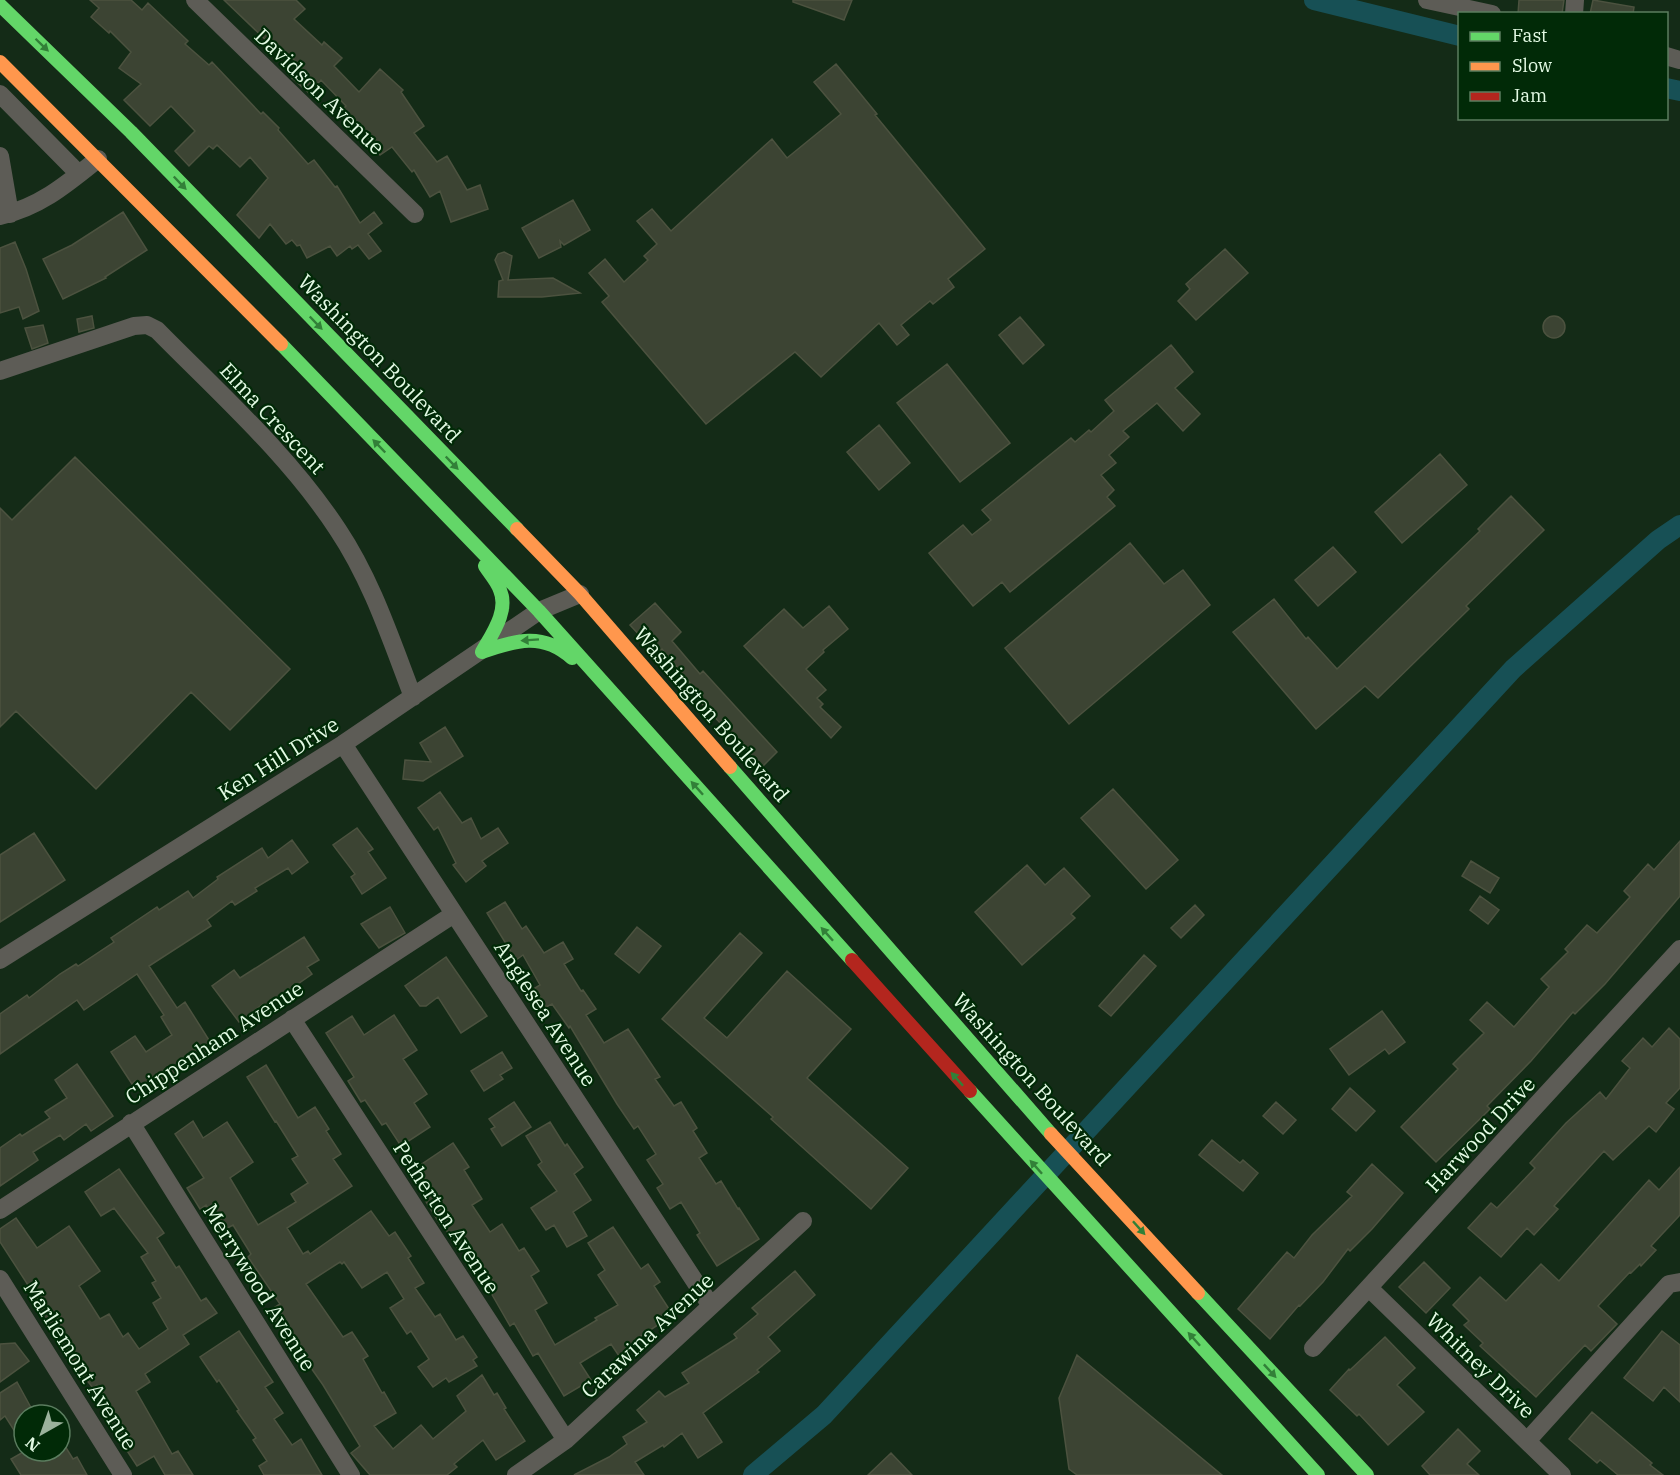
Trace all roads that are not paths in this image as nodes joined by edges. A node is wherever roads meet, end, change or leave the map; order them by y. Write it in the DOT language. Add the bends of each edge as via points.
graph roads {
  1 [pos="195,0"];
  2 [pos="1427,0"];
  3 [pos="0,5"];
  4 [pos="1483,12"];
  5 [pos="0,62"];
  6 [pos="0,94"];
  7 [pos="0,156"];
  8 [pos="98,159"];
  9 [pos="79,174"];
  10 [pos="415,214"];
  11 [pos="5,215"];
  12 [pos="0,371"];
  13 [pos="467,535"];
  14 [pos="580,594"];
  15 [pos="539,611"];
  16 [pos="482,652"];
  17 [pos="611,692"];
  18 [pos="412,697"];
  19 [pos="343,744"];
  20 [pos="454,914"];
  21 [pos="1677,958"];
  22 [pos="0,960"];
  23 [pos="291,1019"];
  24 [pos="131,1124"];
  25 [pos="0,1210"];
  26 [pos="803,1221"];
  27 [pos="0,1279"];
  28 [pos="1680,1282"];
  29 [pos="1369,1288"];
  30 [pos="711,1306"];
  31 [pos="1313,1348"];
  32 [pos="566,1440"];
  33 [pos="1527,1442"];
  34 [pos="1354,1471"];
  35 [pos="123,1475"];
  36 [pos="351,1475"];
  37 [pos="516,1475"];
  38 [pos="1318,1475"];
  39 [pos="1562,1475"];
  1 -- 10 [label="street, Davidson Avenue"];
  2 -- 4 [label="street"];
  3 -- 14 [label="highway, Washington Boulevard, one-way" via="131,132"];
  5 -- 8 [label="highway"];
  6 -- 9 [label="street"];
  7 -- 11 [label="street"];
  8 -- 9 [label="street"];
  13 -- 8 [label="highway, one-way"];
  9 -- 11 [label="street" via="50,197"];
  12 -- 18 [label="street, Elma Crescent" via="134,326 147,324 157,330 300,477 339,531 373,593"];
  13 -- 15 [label="highway"];
  13 -- 16 [label="highway" via="502,594 497,625"];
  14 -- 15 [label="street, Ken Hill Drive"];
  14 -- 34 [label="highway, Washington Boulevard, one-way" via="1018,1099"];
  15 -- 16 [label="street, Ken Hill Drive"];
  15 -- 17 [label="highway"];
  17 -- 16 [label="highway, one-way" via="554,643 541,639 511,642"];
  16 -- 18 [label="street, Ken Hill Drive"];
  38 -- 17 [label="highway, one-way" via="996,1123"];
  18 -- 19 [label="street, Ken Hill Drive"];
  19 -- 20 [label="street, Anglesea Avenue"];
  19 -- 22 [label="street, Ken Hill Drive"];
  20 -- 23 [label="street, Chippenham Avenue"];
  20 -- 30 [label="street, Anglesea Avenue"];
  21 -- 29 [label="street, Harwood Drive"];
  23 -- 24 [label="street, Chippenham Avenue"];
  23 -- 32 [label="street, Petherton Avenue"];
  24 -- 25 [label="street, Chippenham Avenue"];
  24 -- 36 [label="street, Merrywood Avenue"];
  26 -- 30 [label="street, Carawina Avenue"];
  27 -- 35 [label="street, Marliemont Avenue"];
  28 -- 33 [label="street" via="1669,1284"];
  29 -- 31 [label="street, Harwood Drive"];
  29 -- 33 [label="street, Whitney Drive"];
  30 -- 32 [label="street, Carawina Avenue"];
  32 -- 37 [label="street, Carawina Avenue"];
  33 -- 39 [label="street, Whitney Drive"];
}
